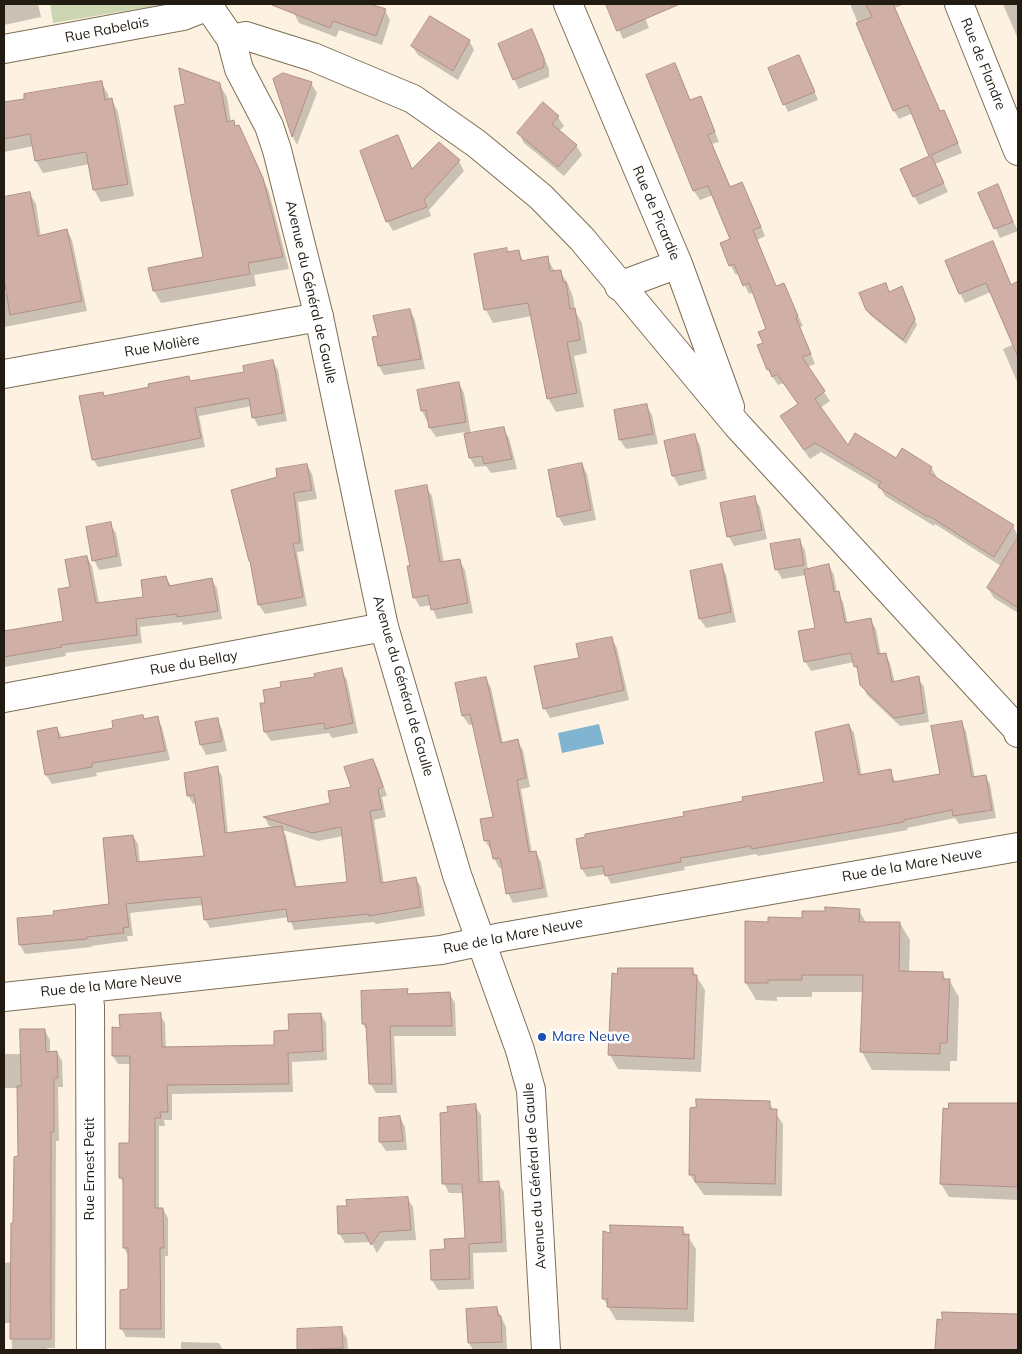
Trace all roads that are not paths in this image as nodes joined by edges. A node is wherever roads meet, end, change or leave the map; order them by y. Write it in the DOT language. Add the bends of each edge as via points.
graph roads {
  1 [pos="568,4"];
  2 [pos="959,4"];
  3 [pos="208,5"];
  4 [pos="231,39"];
  5 [pos="4,49"];
  6 [pos="1018,151"];
  7 [pos="678,264"];
  8 [pos="619,286"];
  9 [pos="319,317"];
  10 [pos="4,374"];
  11 [pos="737,425"];
  12 [pos="384,627"];
  13 [pos="4,698"];
  14 [pos="1018,733"];
  15 [pos="1018,847"];
  16 [pos="481,942"];
  17 [pos="88,988"];
  18 [pos="4,997"];
  19 [pos="91,1350"];
  20 [pos="546,1350"];
  1 -- 7 [label="street, Rue de Picardie"];
  2 -- 6 [label="street, Rue de Flandre"];
  3 -- 4 [label="street, Avenue du Général de Gaulle"];
  3 -- 5 [label="street, Rue Rabelais" via="183,16"];
  4 -- 8 [label="street" via="246,36 296,52 413,99 477,144 541,197 582,239"];
  4 -- 9 [label="street, Avenue du Général de Gaulle" via="239,69 269,126"];
  7 -- 8 [label="street"];
  7 -- 11 [label="street, Rue de Picardie"];
  8 -- 11 [label="street"];
  9 -- 10 [label="street, Rue Molière"];
  9 -- 12 [label="street, Avenue du Général de Gaulle"];
  11 -- 14 [label="street"];
  12 -- 13 [label="street, Rue du Bellay"];
  12 -- 16 [label="street, Avenue du Général de Gaulle" via="457,875"];
  15 -- 16 [label="street, Rue de la Mare Neuve"];
  16 -- 17 [label="street, Rue de la Mare Neuve" via="441,950"];
  16 -- 20 [label="street, Avenue du Général de Gaulle" via="531,1090"];
  17 -- 18 [label="street, Rue de la Mare Neuve"];
  17 -- 19 [label="street, Rue Ernest Petit"];
}
